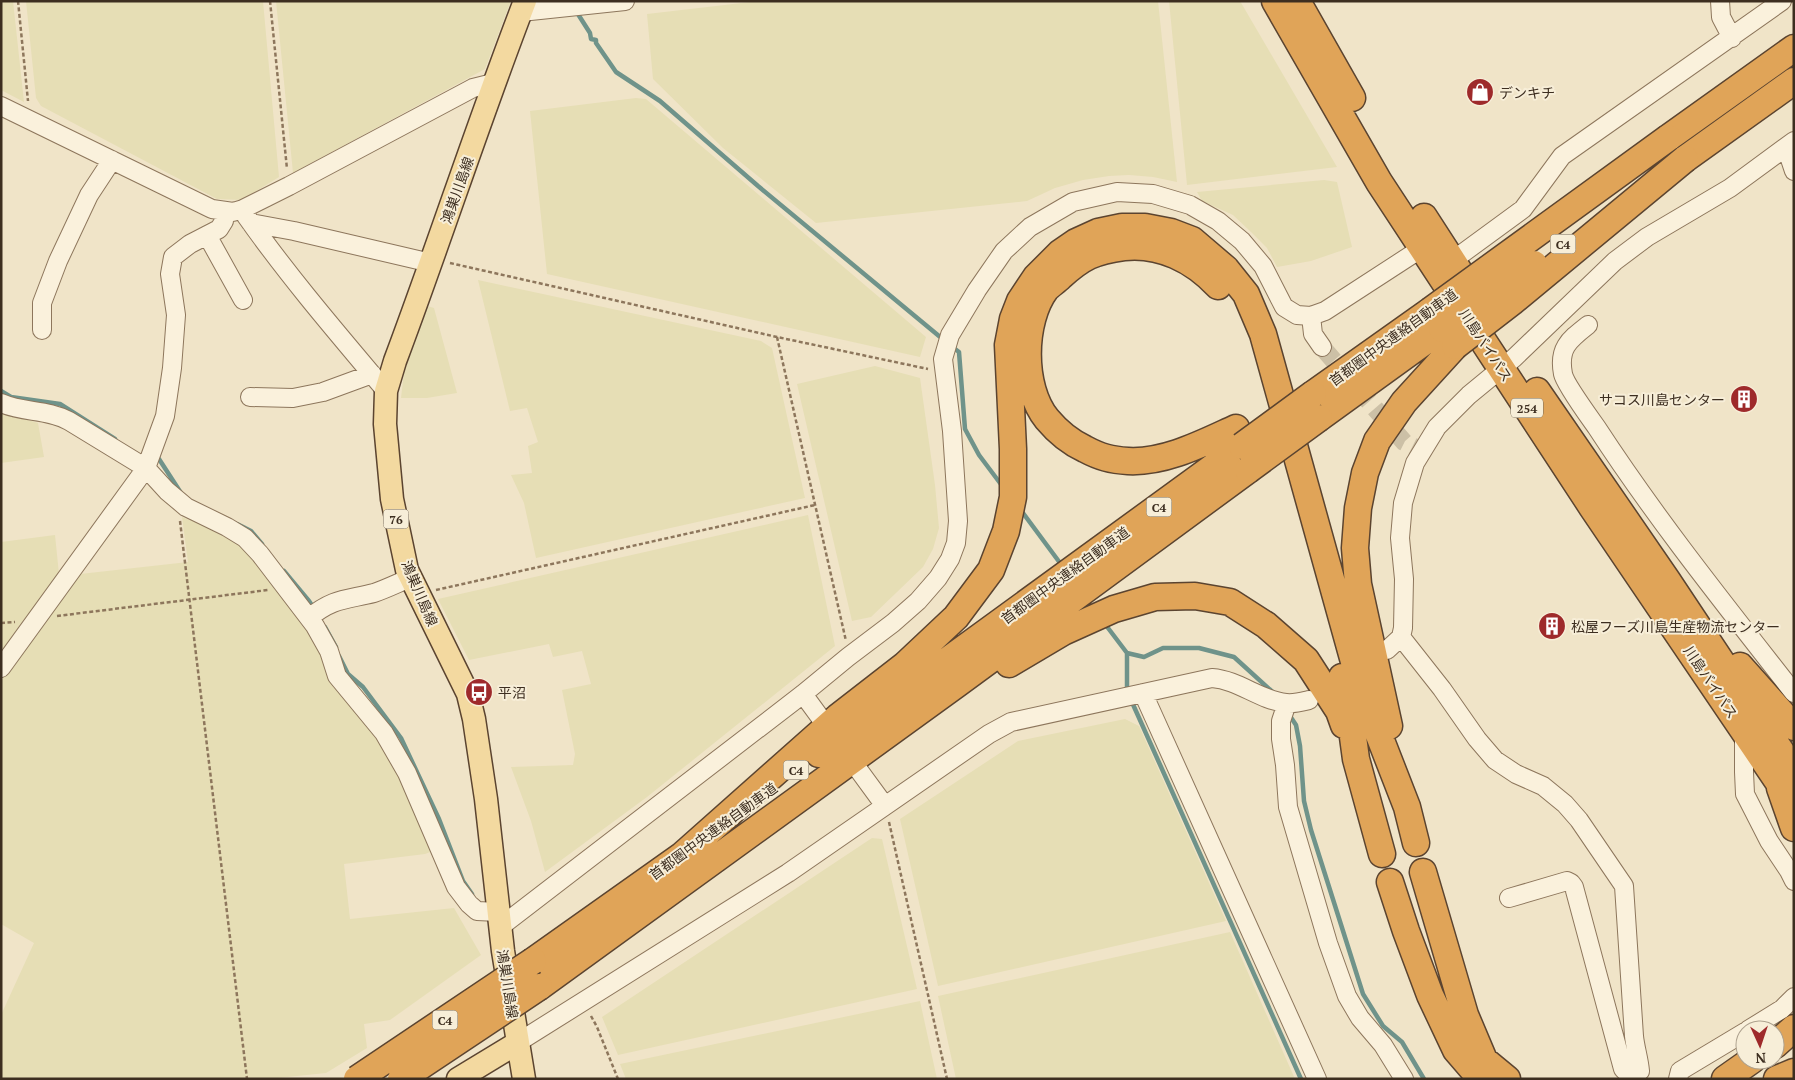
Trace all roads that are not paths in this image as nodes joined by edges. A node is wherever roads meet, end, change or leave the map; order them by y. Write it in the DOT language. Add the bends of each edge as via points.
graph roads {
  1 [pos="625,1"];
  2 [pos="1276,1"];
  3 [pos="1297,1"];
  4 [pos="1720,1"];
  5 [pos="1782,1"];
  6 [pos="523,7"];
  7 [pos="1732,38"];
  8 [pos="1794,48"];
  9 [pos="1794,81"];
  10 [pos="493,83"];
  11 [pos="1,106"];
  12 [pos="1790,144"];
  13 [pos="112,160"];
  14 [pos="1794,171"];
  15 [pos="224,212"];
  16 [pos="247,216"];
  17 [pos="207,235"];
  18 [pos="1422,248"];
  19 [pos="432,261"];
  20 [pos="1452,261"];
  21 [pos="243,300"];
  22 [pos="1311,316"];
  23 [pos="1437,321"];
  24 [pos="1588,325"];
  25 [pos="42,330"];
  26 [pos="1322,347"];
  27 [pos="1507,363"];
  28 [pos="379,382"];
  29 [pos="250,398"];
  30 [pos="1314,398"];
  31 [pos="1,402"];
  32 [pos="1242,448"];
  33 [pos="146,468"];
  34 [pos="1667,580"];
  35 [pos="1075,583"];
  36 [pos="414,586"];
  37 [pos="313,614"];
  38 [pos="1401,637"];
  39 [pos="1388,650"];
  40 [pos="1,668"];
  41 [pos="957,684"];
  42 [pos="1141,693"];
  43 [pos="1794,693"];
  44 [pos="803,694"];
  45 [pos="1309,700"];
  46 [pos="1280,702"];
  47 [pos="1794,727"];
  48 [pos="1744,731"];
  49 [pos="839,742"];
  50 [pos="1356,759"];
  51 [pos="1786,776"];
  52 [pos="1794,805"];
  53 [pos="886,806"];
  54 [pos="1407,807"];
  55 [pos="1794,828"];
  56 [pos="1416,843"];
  57 [pos="1382,854"];
  58 [pos="1423,872"];
  59 [pos="1794,881"];
  60 [pos="1390,882"];
  61 [pos="1509,898"];
  62 [pos="499,920"];
  63 [pos="1794,997"];
  64 [pos="1764,1020"];
  65 [pos="1735,1038"];
  66 [pos="517,1042"];
  67 [pos="1738,1070"];
  68 [pos="1794,1072"];
  69 [pos="357,1079"];
  70 [pos="401,1079"];
  71 [pos="458,1079"];
  72 [pos="524,1079"];
  73 [pos="1317,1079"];
  74 [pos="1404,1079"];
  75 [pos="1481,1079"];
  76 [pos="1507,1079"];
  77 [pos="1678,1079"];
  78 [pos="1725,1079"];
  79 [pos="1777,1079"];
  1 -- 6 [label="street"];
  2 -- 18 [label="highway, 川島バイパス / 254" via="1378,182"];
  3 -- 20 [label="highway, 川島バイパス / 254" via="1397,177"];
  4 -- 7 [label="street" via="1721,17"];
  5 -- 7 [label="street"];
  6 -- 10 [label="main road, 鴻巣川島線 / 76"];
  7 -- 20 [label="street" via="1562,156 1523,209"];
  8 -- 23 [label="highway, 首都圏中央連絡自動車道 / C4, bridge" via="1599,188"];
  9 -- 23 [label="highway, bridge" via="1685,159 1512,302"];
  10 -- 16 [label="street" via="473,88 289,186"];
  10 -- 19 [label="main road, 鴻巣川島線 / 76"];
  11 -- 13 [label="street"];
  12 -- 14 [label="street"];
  12 -- 27 [label="street" via="1730,188 1647,237 1615,261"];
  13 -- 15 [label="street"];
  13 -- 25 [label="street" via="90,195 58,261 42,303"];
  15 -- 16 [label="street"];
  15 -- 17 [label="street" via="224,221 219,228"];
  16 -- 19 [label="street" via="294,231"];
  16 -- 28 [label="street" via="323,316"];
  17 -- 21 [label="street"];
  17 -- 33 [label="street" via="173,257 170,274 176,315 172,368 165,416"];
  18 -- 22 [label="street" via="1325,311"];
  18 -- 27 [label="highway, 川島バイパス / 254"];
  19 -- 28 [label="main road, 鴻巣川島線 / 76" via="395,360"];
  20 -- 27 [label="highway, 川島バイパス / 254"];
  22 -- 26 [label="street" via="1313,334"];
  22 -- 44 [label="street" via="1297,315 1284,307 1264,266 1242,241 1218,221 1190,205 1153,194 1117,192 1073,202 1030,226 1004,251 977,290 950,335 943,359 958,522 950,559 918,601"];
  23 -- 30 [label="highway, 首都圏中央連絡自動車道 / C4"];
  23 -- 30 [label="highway, C4"];
  23 -- 54 [label="highway" via="1404,402 1377,441 1365,473 1355,548 1358,584"];
  24 -- 43 [label="street" via="1565,345 1561,356 1563,376 1667,528"];
  27 -- 34 [label="highway, 川島バイパス / 254"];
  27 -- 38 [label="street" via="1469,394 1418,449 1403,503 1400,538 1404,611"];
  27 -- 48 [label="highway, 川島バイパス / 254" via="1592,508"];
  28 -- 29 [label="street" via="293,398"];
  28 -- 36 [label="main road, 鴻巣川島線 / 76" via="392,499 401,546"];
  30 -- 32 [label="highway"];
  30 -- 32 [label="highway, 首都圏中央連絡自動車道 / C4, bridge"];
  31 -- 33 [label="street" via="11,407 57,414"];
  32 -- 35 [label="highway, 首都圏中央連絡自動車道 / C4"];
  32 -- 50 [label="highway" via="1186,451 1130,461 1105,459 1070,442 1046,418 1035,397 1028,364 1032,316 1046,289 1078,261 1105,250 1156,247 1181,257 1206,273 1225,294 1246,336 1310,557 1348,700"];
  33 -- 37 [label="street" via="186,507 245,538 286,588"];
  33 -- 40 [label="street"];
  34 -- 47 [label="highway"];
  34 -- 51 [label="highway, 川島バイパス / 254"];
  35 -- 41 [label="highway, 首都圏中央連絡自動車道 / C4"];
  35 -- 49 [label="highway, 首都圏中央連絡自動車道 / C4"];
  36 -- 37 [label="street" via="337,600"];
  36 -- 62 [label="main road, 鴻巣川島線 / 76" via="468,694 486,799"];
  37 -- 62 [label="street" via="337,676 384,733 407,773 456,888 478,911"];
  38 -- 39 [label="street"];
  38 -- 61 [label="street" via="1476,739 1495,760 1542,786 1565,804 1624,886 1634,1036 1640,1070 1632,1075 1623,1069 1572,883 1567,881"];
  41 -- 49 [label="highway, 首都圏中央連絡自動車道 / C4"];
  41 -- 50 [label="highway" via="983,680 1063,632 1122,606 1154,597 1195,596 1230,602 1266,625 1306,660 1339,711"];
  42 -- 46 [label="street" via="1226,678"];
  42 -- 53 [label="street" via="1011,722"];
  42 -- 73 [label="street"];
  44 -- 49 [label="street"];
  44 -- 62 [label="street"];
  45 -- 46 [label="street"];
  46 -- 74 [label="street" via="1288,806 1328,943 1347,996"];
  48 -- 51 [label="highway, 川島バイパス / 254"];
  48 -- 59 [label="street" via="1746,794 1769,842"];
  49 -- 53 [label="street"];
  49 -- 54 [label="highway" via="905,665 956,617 991,570 1012,504 1014,449 1008,345 1020,301 1036,277 1076,242 1098,232 1145,227 1192,240 1226,269 1246,294 1263,334 1363,694"];
  49 -- 69 [label="highway, 首都圏中央連絡自動車道 / C4, bridge" via="533,961"];
  49 -- 70 [label="highway, 首都圏中央連絡自動車道 / C4, bridge" via="539,987"];
  50 -- 57 [label="highway"];
  51 -- 52 [label="highway, 川島バイパス / 254"];
  51 -- 55 [label="highway"];
  53 -- 66 [label="street" via="788,873"];
  54 -- 56 [label="highway"];
  58 -- 76 [label="highway" via="1465,1015 1484,1060"];
  60 -- 75 [label="highway" via="1430,995 1456,1050"];
  62 -- 66 [label="main road, 鴻巣川島線 / 76"];
  63 -- 64 [label="street"];
  65 -- 77 [label="street" via="1680,1071"];
  66 -- 71 [label="main road"];
  66 -- 72 [label="main road, 鴻巣川島線 / 76"];
  67 -- 78 [label="highway"];
  68 -- 79 [label="highway"];
}
